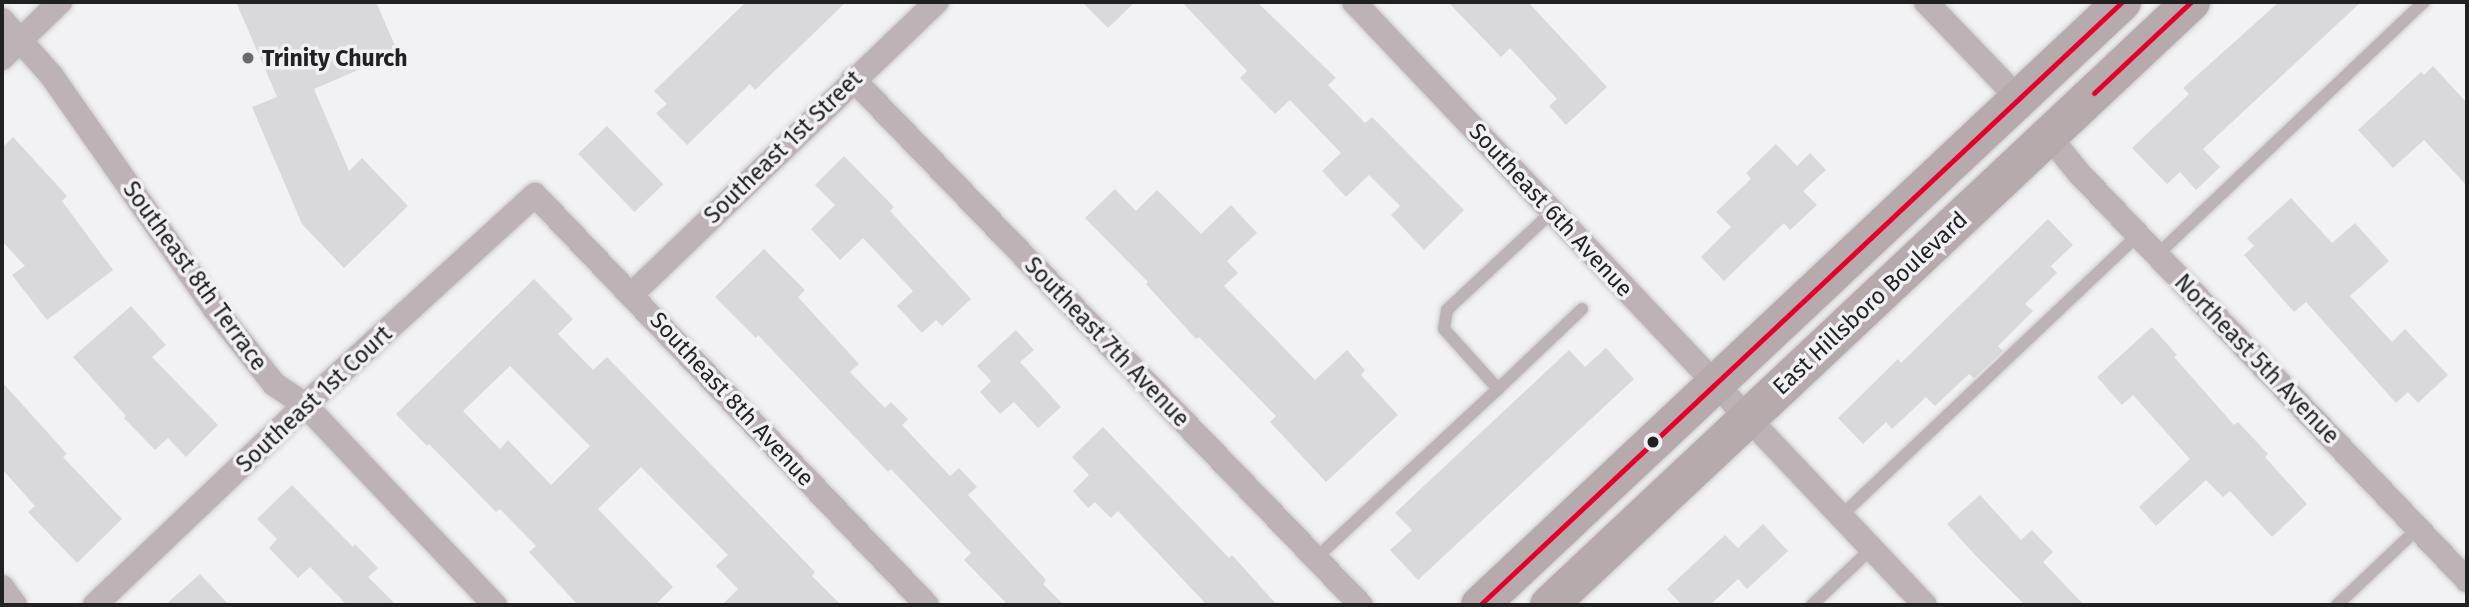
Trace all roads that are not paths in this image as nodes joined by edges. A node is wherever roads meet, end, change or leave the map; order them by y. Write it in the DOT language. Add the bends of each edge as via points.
graph roads {
  1 [pos="60,2"];
  2 [pos="936,2"];
  3 [pos="1354,2"];
  4 [pos="1926,2"];
  5 [pos="2122,2"];
  6 [pos="2191,2"];
  7 [pos="2424,2"];
  8 [pos="2,20"];
  9 [pos="20,40"];
  10 [pos="2,58"];
  11 [pos="853,79"];
  12 [pos="2019,99"];
  13 [pos="2049,136"];
  14 [pos="535,195"];
  15 [pos="1553,211"];
  16 [pos="2138,235"];
  17 [pos="2157,255"];
  18 [pos="632,294"];
  19 [pos="1582,309"];
  20 [pos="1716,384"];
  21 [pos="1498,389"];
  22 [pos="305,405"];
  23 [pos="1748,418"];
  24 [pos="1842,515"];
  25 [pos="2418,528"];
  26 [pos="1872,548"];
  27 [pos="1317,558"];
  28 [pos="2467,580"];
  29 [pos="2,587"];
  30 [pos="15,605"];
  31 [pos="95,605"];
  32 [pos="495,605"];
  33 [pos="927,605"];
  34 [pos="1361,605"];
  35 [pos="1480,605"];
  36 [pos="1549,605"];
  37 [pos="1812,605"];
  38 [pos="1925,605"];
  39 [pos="2337,605"];
  1 -- 9 [label="street"];
  2 -- 11 [label="street, Southeast 1st Street"];
  3 -- 15 [label="street, Southeast 6th Avenue"];
  4 -- 12 [label="street"];
  5 -- 12 [label="main road, East Hillsboro Boulevard"];
  6 -- 13 [label="main road, East Hillsboro Boulevard"];
  7 -- 17 [label="lane"];
  8 -- 9 [label="street, Southeast 8th Terrace"];
  9 -- 10 [label="street"];
  9 -- 22 [label="street, Southeast 8th Terrace" via="51,75 214,308 274,384"];
  11 -- 18 [label="street, Southeast 1st Street"];
  11 -- 27 [label="street, Southeast 7th Avenue"];
  12 -- 20 [label="main road, East Hillsboro Boulevard"];
  13 -- 16 [label="street, Northeast 5th Avenue"];
  13 -- 23 [label="main road, East Hillsboro Boulevard"];
  14 -- 18 [label="street, Southeast 8th Avenue"];
  14 -- 22 [label="street, Southeast 1st Court"];
  15 -- 20 [label="street, Southeast 6th Avenue"];
  15 -- 21 [label="lane" via="1447,310 1443,322 1450,338"];
  16 -- 17 [label="street, Northeast 5th Avenue"];
  16 -- 24 [label="lane"];
  17 -- 25 [label="street, Northeast 5th Avenue"];
  18 -- 33 [label="street, Southeast 8th Avenue"];
  19 -- 21 [label="lane"];
  20 -- 23 [label="street, Southeast 6th Avenue"];
  20 -- 35 [label="main road, East Hillsboro Boulevard"];
  21 -- 27 [label="lane"];
  22 -- 31 [label="street, Southeast 1st Court"];
  22 -- 32 [label="street, Southeast 8th Terrace"];
  23 -- 24 [label="street, Southeast 6th Avenue"];
  23 -- 36 [label="main road, East Hillsboro Boulevard"];
  24 -- 26 [label="street, Southeast 6th Avenue"];
  25 -- 28 [label="street, Northeast 5th Avenue"];
  25 -- 39 [label="lane"];
  26 -- 37 [label="lane"];
  26 -- 38 [label="street, Southeast 6th Avenue"];
  27 -- 34 [label="street, Southeast 7th Avenue"];
  29 -- 30 [label="street"];
}
